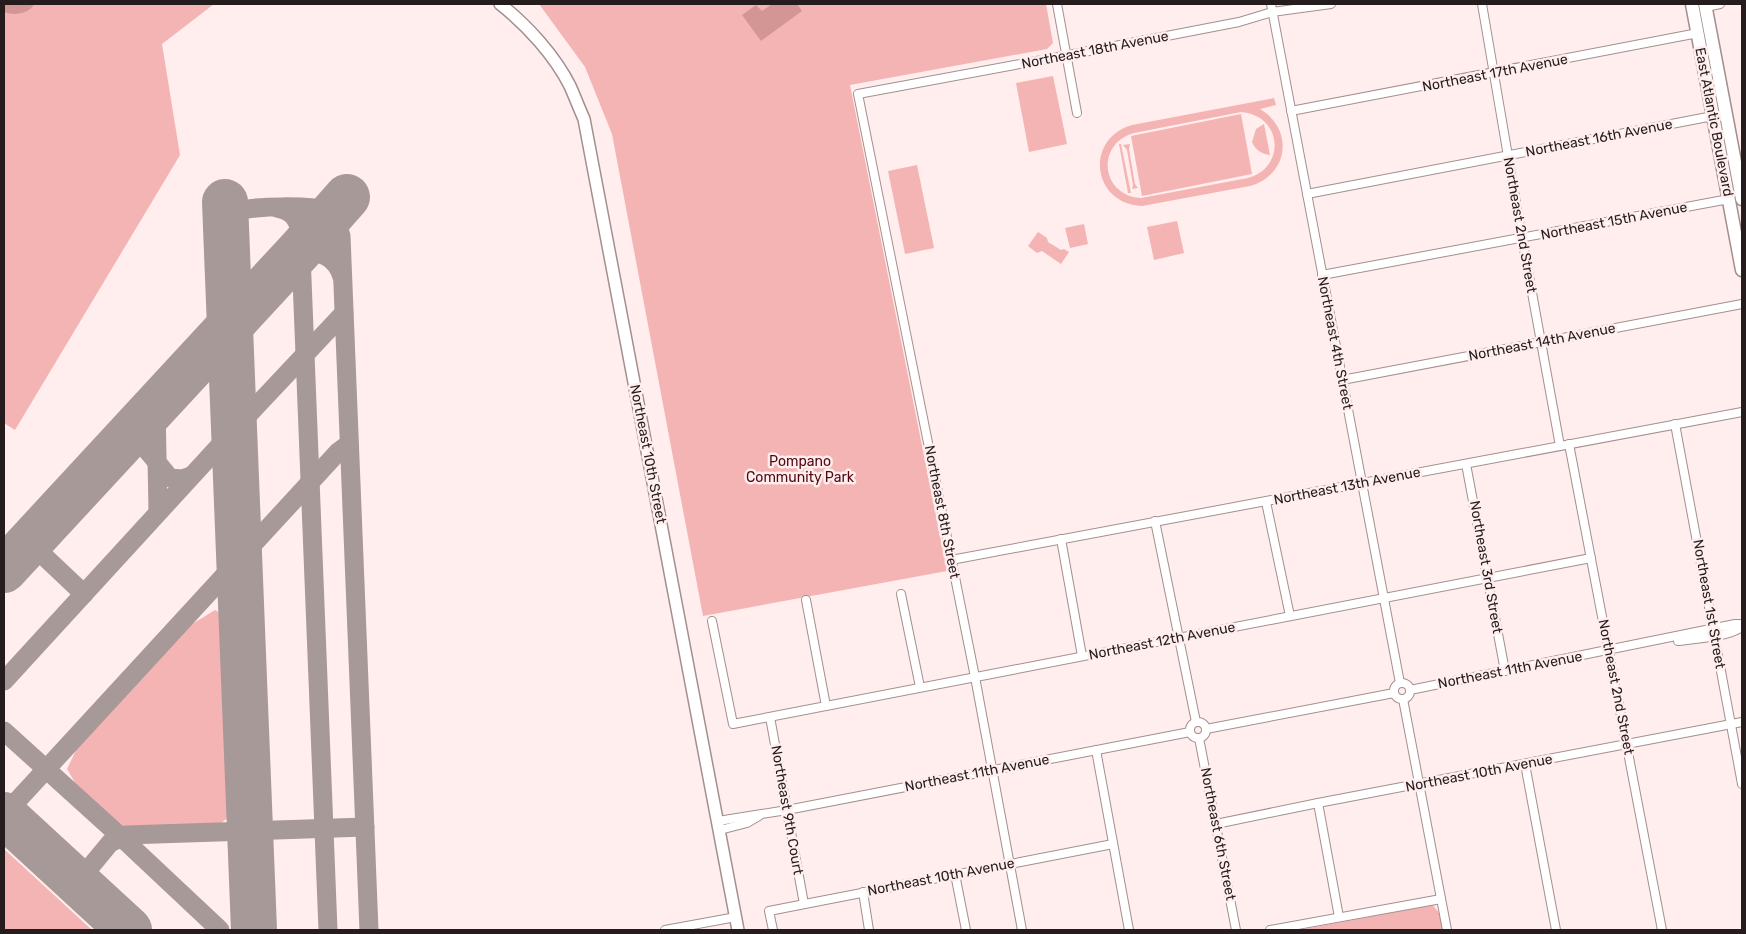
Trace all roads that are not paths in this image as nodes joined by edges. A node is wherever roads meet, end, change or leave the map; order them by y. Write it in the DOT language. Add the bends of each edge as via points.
graph roads {
  1 [pos="500,4"];
  2 [pos="1057,4"];
  3 [pos="1271,4"];
  4 [pos="1331,4"];
  5 [pos="1482,4"];
  6 [pos="1692,4"];
  7 [pos="1720,4"];
  8 [pos="1706,5"];
  9 [pos="1272,12"];
  10 [pos="1698,33"];
  11 [pos="1066,56"];
  12 [pos="1493,74"];
  13 [pos="1721,85"];
  14 [pos="858,94"];
  15 [pos="1291,111"];
  16 [pos="1077,113"];
  17 [pos="1713,116"];
  18 [pos="1730,131"];
  19 [pos="1507,156"];
  20 [pos="1307,194"];
  21 [pos="1729,199"];
  22 [pos="1742,199"];
  23 [pos="1742,210"];
  24 [pos="1522,238"];
  25 [pos="1742,270"];
  26 [pos="1322,276"];
  27 [pos="1742,304"];
  28 [pos="1541,342"];
  29 [pos="1342,380"];
  30 [pos="1742,412"];
  31 [pos="1675,424"];
  32 [pos="1569,444"];
  33 [pos="1560,446"];
  34 [pos="1466,464"];
  35 [pos="1362,483"];
  36 [pos="1266,502"];
  37 [pos="1155,521"];
  38 [pos="1061,539"];
  39 [pos="1590,558"];
  40 [pos="951,560"];
  41 [pos="1488,578"];
  42 [pos="901,594"];
  43 [pos="1384,598"];
  44 [pos="806,600"];
  45 [pos="1290,616"];
  46 [pos="712,620"];
  47 [pos="1742,626"];
  48 [pos="1714,632"];
  49 [pos="1179,637"];
  50 [pos="1609,651"];
  51 [pos="1082,656"];
  52 [pos="1504,671"];
  53 [pos="974,677"];
  54 [pos="1400,683"];
  55 [pos="920,687"];
  56 [pos="1410,690"];
  57 [pos="1394,693"];
  58 [pos="1403,699"];
  59 [pos="826,706"];
  60 [pos="770,716"];
  61 [pos="1196,722"];
  62 [pos="1742,722"];
  63 [pos="1731,724"];
  64 [pos="1206,729"];
  65 [pos="1190,732"];
  66 [pos="1199,738"];
  67 [pos="1627,745"];
  68 [pos="1096,750"];
  69 [pos="1525,764"];
  70 [pos="993,770"];
  71 [pos="1419,784"];
  72 [pos="1742,784"];
  73 [pos="1318,803"];
  74 [pos="787,810"];
  75 [pos="1216,824"];
  76 [pos="719,825"];
  77 [pos="1113,844"];
  78 [pos="1010,864"];
  79 [pos="955,874"];
  80 [pos="862,892"];
  81 [pos="1441,899"];
  82 [pos="804,904"];
  83 [pos="736,917"];
  84 [pos="1339,917"];
  85 [pos="664,930"];
  86 [pos="738,930"];
  87 [pos="773,930"];
  88 [pos="870,930"];
  89 [pos="966,930"];
  90 [pos="1022,930"];
  91 [pos="1129,930"];
  92 [pos="1236,930"];
  93 [pos="1270,930"];
  94 [pos="1447,930"];
  95 [pos="1556,930"];
  96 [pos="1662,930"];
  1 -- 76 [label="street, Northeast 10th Street" via="544,46 570,85 584,119"];
  2 -- 11 [label="street"];
  3 -- 9 [label="street, Northeast 4th Street"];
  4 -- 9 [label="street, Northeast 18th Avenue"];
  5 -- 12 [label="street, Northeast 2nd Street"];
  6 -- 10 [label="main road, East Atlantic Boulevard"];
  7 -- 8 [label="street"];
  8 -- 13 [label="main road, East Atlantic Boulevard"];
  9 -- 11 [label="street, Northeast 18th Avenue" via="1239,22"];
  9 -- 15 [label="street, Northeast 4th Street"];
  10 -- 12 [label="street, Northeast 17th Avenue"];
  10 -- 13 [label="main road" via="1713,81"];
  10 -- 17 [label="main road, East Atlantic Boulevard"];
  11 -- 14 [label="street, Northeast 18th Avenue"];
  11 -- 16 [label="street"];
  12 -- 15 [label="street, Northeast 17th Avenue"];
  12 -- 19 [label="street, Northeast 2nd Street"];
  13 -- 18 [label="main road, East Atlantic Boulevard"];
  14 -- 40 [label="street, Northeast 8th Street"];
  15 -- 20 [label="street, Northeast 4th Street"];
  17 -- 18 [label="main road"];
  17 -- 19 [label="street, Northeast 16th Avenue"];
  17 -- 21 [label="main road, East Atlantic Boulevard"];
  18 -- 22 [label="main road, East Atlantic Boulevard"];
  19 -- 20 [label="street, Northeast 16th Avenue"];
  19 -- 24 [label="street, Northeast 2nd Street"];
  20 -- 26 [label="street, Northeast 4th Street"];
  21 -- 23 [label="main road"];
  21 -- 24 [label="street, Northeast 15th Avenue"];
  21 -- 25 [label="main road, East Atlantic Boulevard"];
  24 -- 26 [label="street, Northeast 15th Avenue"];
  24 -- 28 [label="street, Northeast 2nd Street"];
  26 -- 29 [label="street, Northeast 4th Street"];
  27 -- 28 [label="street, Northeast 14th Avenue"];
  28 -- 29 [label="street, Northeast 14th Avenue"];
  28 -- 33 [label="street, Northeast 2nd Street"];
  29 -- 35 [label="street, Northeast 4th Street"];
  30 -- 31 [label="street, Northeast 13th Avenue"];
  31 -- 32 [label="street, Northeast 13th Avenue"];
  31 -- 48 [label="street, Northeast 1st Street"];
  32 -- 33 [label="street, Northeast 13th Avenue"];
  32 -- 39 [label="street, Northeast 2nd Street"];
  33 -- 34 [label="street, Northeast 13th Avenue"];
  34 -- 35 [label="street, Northeast 13th Avenue"];
  34 -- 41 [label="street, Northeast 3rd Street"];
  35 -- 36 [label="street, Northeast 13th Avenue"];
  35 -- 43 [label="street, Northeast 4th Street"];
  36 -- 37 [label="street, Northeast 13th Avenue"];
  36 -- 45 [label="street"];
  37 -- 38 [label="street, Northeast 13th Avenue"];
  37 -- 49 [label="street"];
  38 -- 40 [label="street, Northeast 13th Avenue"];
  38 -- 51 [label="street"];
  39 -- 41 [label="street, Northeast 12th Avenue"];
  39 -- 50 [label="street, Northeast 2nd Street"];
  40 -- 53 [label="street, Northeast 8th Street"];
  41 -- 43 [label="street, Northeast 12th Avenue"];
  41 -- 52 [label="street, Northeast 3rd Street"];
  42 -- 55 [label="street"];
  43 -- 45 [label="street, Northeast 12th Avenue"];
  43 -- 54 [label="street, Northeast 4th Street"];
  44 -- 59 [label="street"];
  45 -- 49 [label="street, Northeast 12th Avenue"];
  46 -- 60 [label="street, Northeast 12th Avenue" via="733,724"];
  47 -- 48 [label="street, Northeast 11th Avenue" via="1738,630"];
  48 -- 50 [label="street, Northeast 11th Avenue"];
  48 -- 63 [label="street, Northeast 1st Street"];
  49 -- 51 [label="street, Northeast 12th Avenue"];
  49 -- 61 [label="street"];
  50 -- 52 [label="street, Northeast 11th Avenue"];
  50 -- 67 [label="street, Northeast 2nd Street"];
  51 -- 53 [label="street, Northeast 12th Avenue"];
  52 -- 56 [label="street, Northeast 11th Avenue"];
  53 -- 55 [label="street, Northeast 12th Avenue"];
  53 -- 70 [label="street, Northeast 8th Street"];
  54 -- 56 [label="street" via="1406,683"];
  54 -- 57 [label="street" via="1395,686"];
  55 -- 59 [label="street, Northeast 12th Avenue"];
  56 -- 58 [label="street" via="1409,696"];
  57 -- 58 [label="street"];
  57 -- 64 [label="street"];
  58 -- 71 [label="street"];
  59 -- 60 [label="street, Northeast 12th Avenue"];
  60 -- 74 [label="street, Northeast 9th Court"];
  61 -- 64 [label="street"];
  61 -- 65 [label="street"];
  62 -- 63 [label="street, Northeast 10th Avenue"];
  63 -- 67 [label="street, Northeast 10th Avenue"];
  63 -- 72 [label="street, Northeast 1st Street"];
  64 -- 66 [label="street"];
  65 -- 66 [label="street"];
  65 -- 68 [label="street, Northeast 11th Avenue"];
  66 -- 75 [label="street, Northeast 6th Street"];
  67 -- 69 [label="street, Northeast 10th Avenue"];
  67 -- 96 [label="street, Northeast 2nd Street"];
  68 -- 70 [label="street, Northeast 11th Avenue"];
  68 -- 77 [label="street"];
  69 -- 71 [label="street, Northeast 10th Avenue"];
  69 -- 95 [label="street"];
  70 -- 74 [label="street, Northeast 11th Avenue"];
  70 -- 78 [label="street, Northeast 8th Street"];
  71 -- 73 [label="street, Northeast 10th Avenue"];
  71 -- 81 [label="street"];
  73 -- 75 [label="street, Northeast 10th Avenue"];
  73 -- 84 [label="street"];
  74 -- 76 [label="street, Northeast 11th Avenue" via="763,814 747,822"];
  74 -- 82 [label="street, Northeast 9th Court"];
  75 -- 92 [label="street, Northeast 6th Street"];
  76 -- 83 [label="street, Northeast 10th Street"];
  77 -- 78 [label="street, Northeast 10th Avenue"];
  77 -- 91 [label="street"];
  78 -- 79 [label="street, Northeast 10th Avenue"];
  78 -- 90 [label="street, Northeast 8th Street"];
  79 -- 80 [label="street, Northeast 10th Avenue"];
  79 -- 89 [label="street"];
  80 -- 82 [label="street, Northeast 10th Avenue"];
  80 -- 88 [label="street"];
  81 -- 84 [label="street"];
  81 -- 94 [label="street"];
  82 -- 87 [label="street, Northeast 10th Avenue" via="769,911"];
  83 -- 85 [label="street"];
  83 -- 86 [label="street, Northeast 10th Street"];
  84 -- 93 [label="street"];
}
